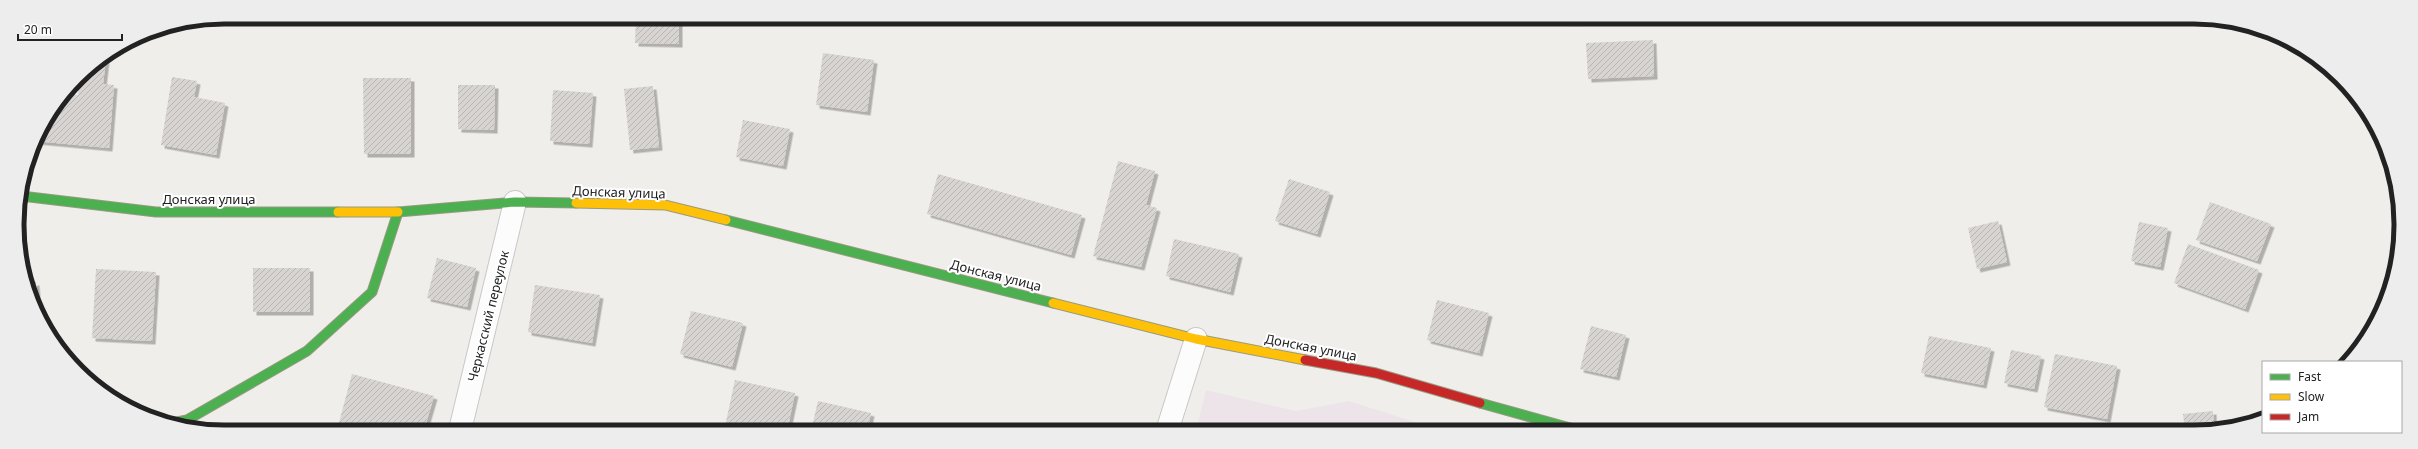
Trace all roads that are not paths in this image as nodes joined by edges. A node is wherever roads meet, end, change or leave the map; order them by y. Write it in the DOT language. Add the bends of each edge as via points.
graph roads {
  1 [pos="26,197"];
  2 [pos="515,202"];
  3 [pos="398,212"];
  4 [pos="1196,339"];
  5 [pos="184,421"];
  6 [pos="461,425"];
  7 [pos="1169,425"];
  8 [pos="1560,425"];
  1 -- 3 [label="street, Донская улица" via="156,212"];
  2 -- 3 [label="street, Донская улица"];
  2 -- 4 [label="street, Донская улица" via="665,205"];
  2 -- 6 [label="street, Черкасский переулок"];
  3 -- 5 [label="street" via="372,292 307,350"];
  4 -- 7 [label="street"];
  4 -- 8 [label="street, Донская улица" via="1376,373"];
}
